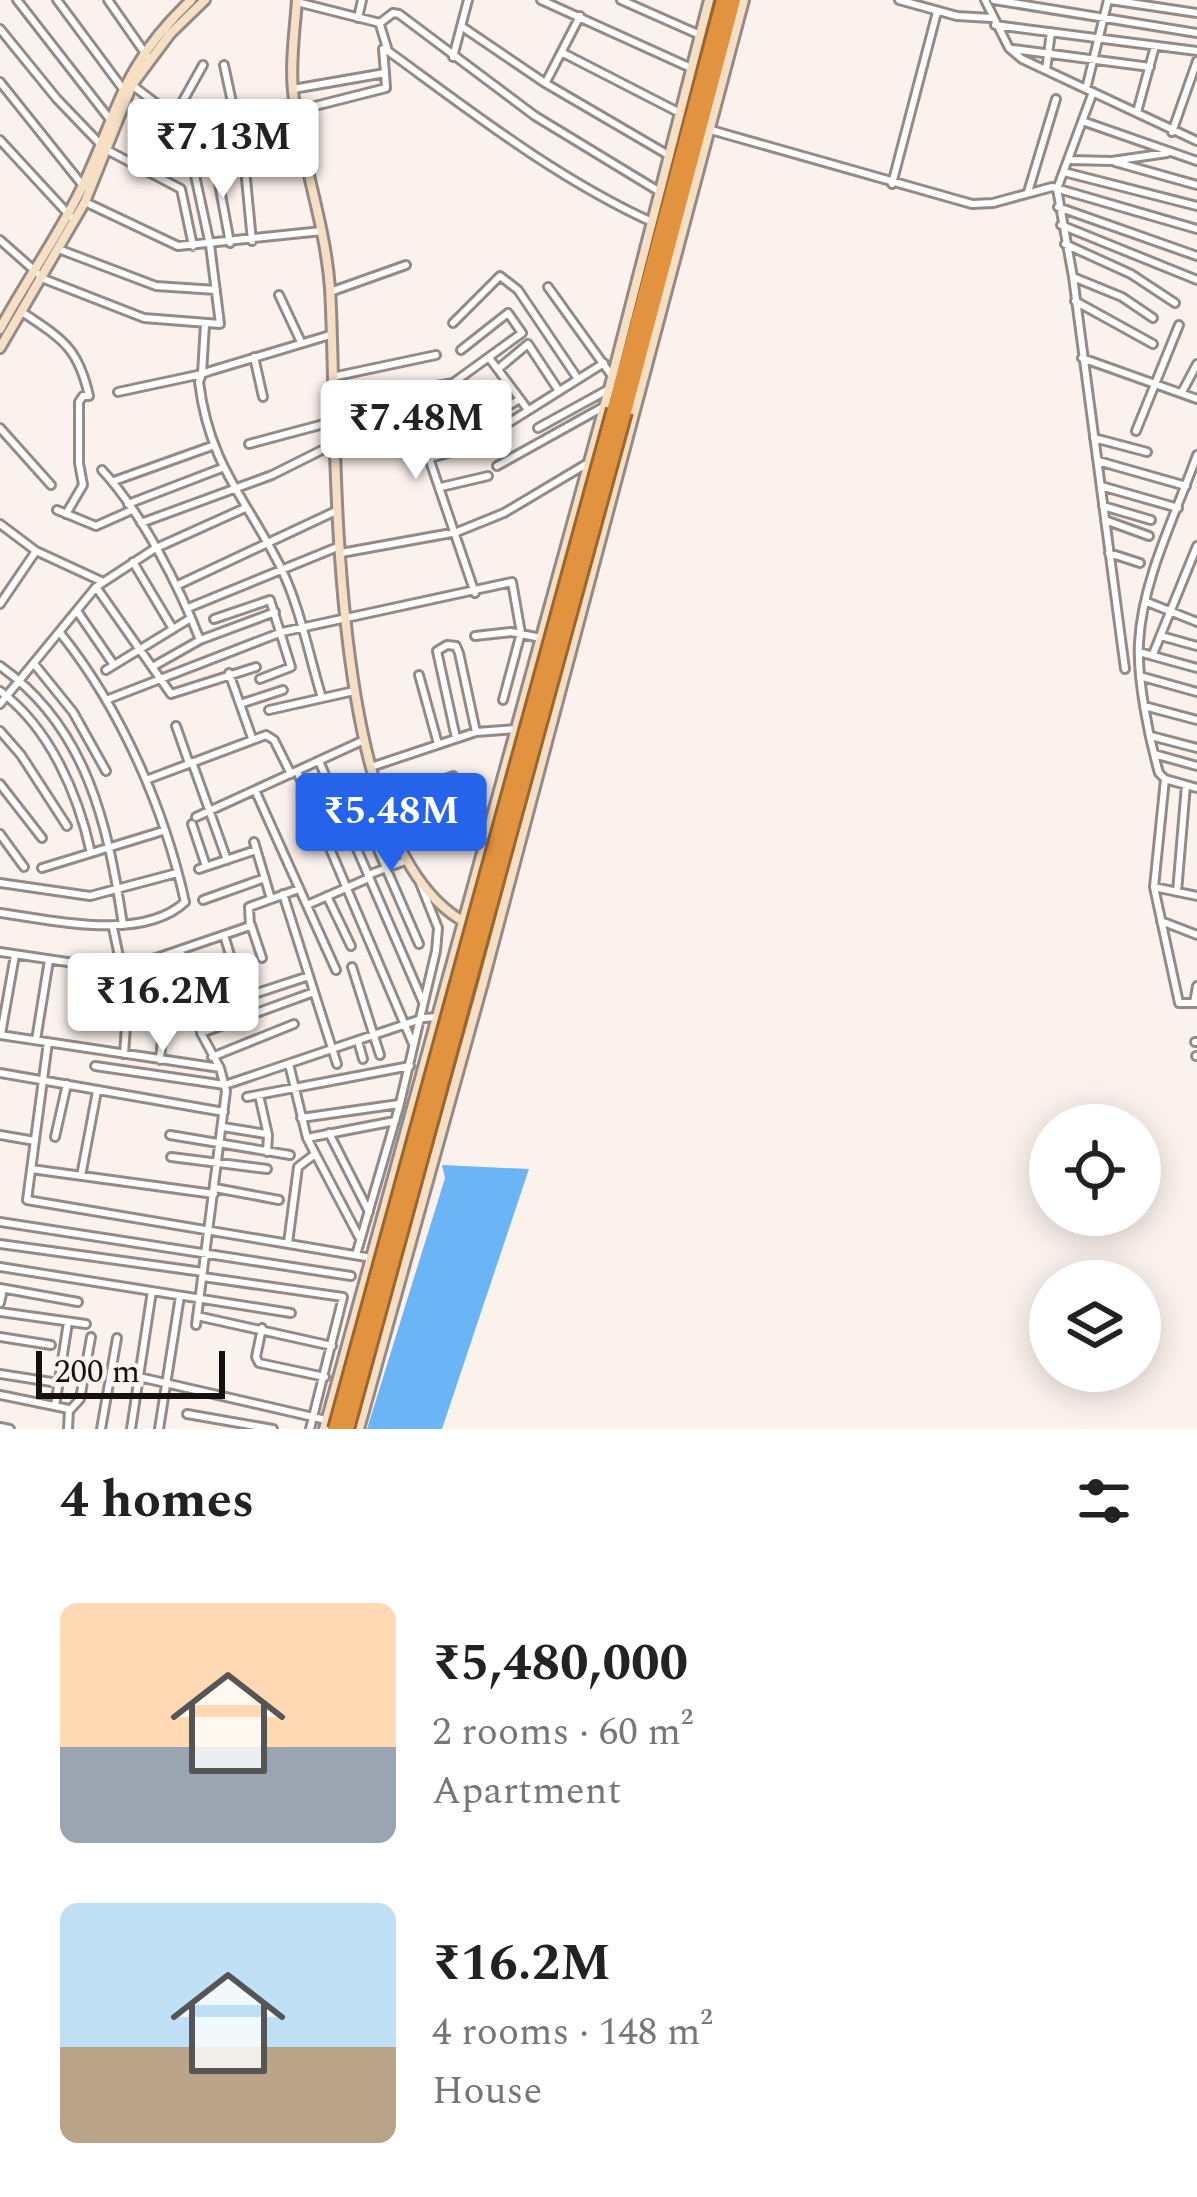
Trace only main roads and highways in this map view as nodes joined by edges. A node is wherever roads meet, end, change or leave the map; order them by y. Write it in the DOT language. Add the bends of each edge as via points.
graph roads {
  1 [pos="722,0"];
  2 [pos="734,0"];
  3 [pos="704,133"];
  4 [pos="614,410"];
  5 [pos="322,1422"];
  6 [pos="347,1429"];
  1 -- 3 [label="highway"];
  2 -- 3 [label="highway"];
  3 -- 4 [label="highway"];
  3 -- 4 [label="highway"];
  4 -- 5 [label="highway, bridge"];
  4 -- 6 [label="highway, bridge"];
}
